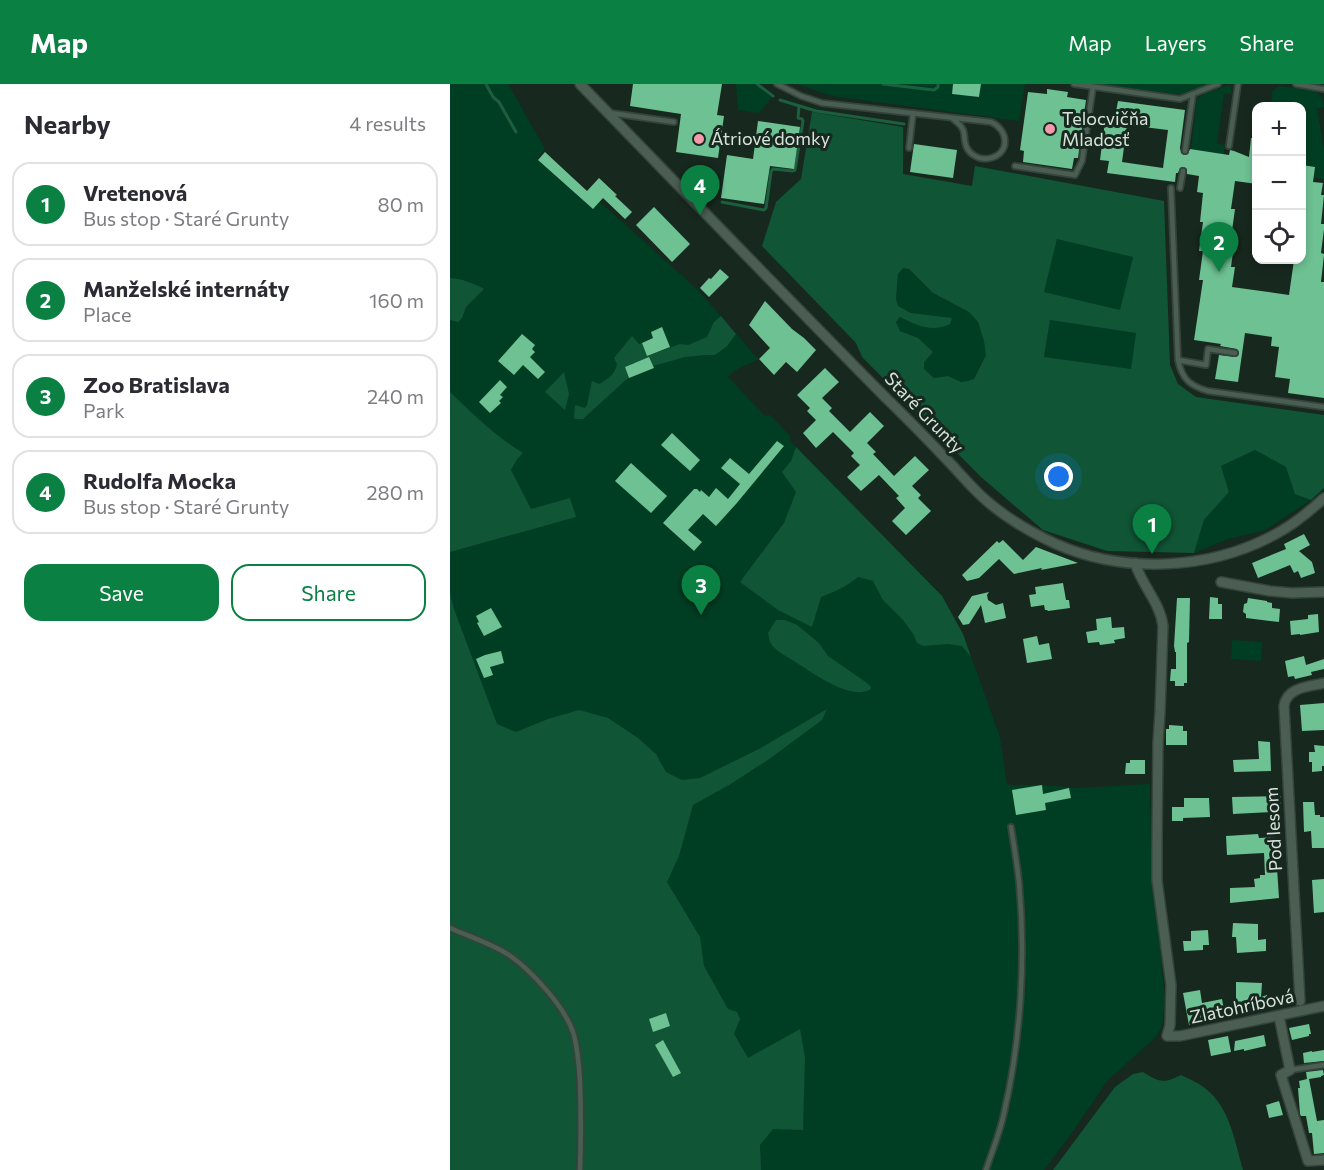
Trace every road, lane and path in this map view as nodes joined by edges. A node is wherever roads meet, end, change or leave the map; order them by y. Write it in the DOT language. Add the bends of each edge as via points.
graph roads {
  1 [pos="580,84"];
  2 [pos="777,84"];
  3 [pos="1074,84"];
  4 [pos="1218,84"];
  5 [pos="1238,84"];
  6 [pos="1296,84"];
  7 [pos="1315,86"];
  8 [pos="1093,87"];
  9 [pos="1324,89"];
  10 [pos="1193,94"];
  11 [pos="608,113"];
  12 [pos="913,113"];
  13 [pos="952,118"];
  14 [pos="674,122"];
  15 [pos="1229,146"];
  16 [pos="909,148"];
  17 [pos="1185,151"];
  18 [pos="1015,166"];
  19 [pos="1183,171"];
  20 [pos="1171,188"];
  21 [pos="1180,188"];
  22 [pos="1235,353"];
  23 [pos="1178,360"];
  24 [pos="1324,407"];
  25 [pos="1324,498"];
  26 [pos="1135,563"];
  27 [pos="1221,582"];
  28 [pos="1324,592"];
  29 [pos="1324,683"];
  30 [pos="1011,827"];
  31 [pos="450,928"];
  32 [pos="1300,1001"];
  33 [pos="1324,1006"];
  34 [pos="1279,1016"];
  35 [pos="1324,1065"];
  36 [pos="1290,1070"];
  37 [pos="1324,1160"];
  38 [pos="580,1170"];
  39 [pos="986,1170"];
  1 -- 11 [label="street, Staré Grunty"];
  2 -- 12 [label="lane" via="822,103"];
  3 -- 8 [label="lane"];
  4 -- 10 [label="lane"];
  5 -- 15 [label="lane"];
  6 -- 7 [label="lane"];
  7 -- 9 [label="lane"];
  8 -- 10 [label="lane" via="1180,99"];
  8 -- 18 [label="lane" via="1082,161 1075,175"];
  10 -- 17 [label="lane"];
  11 -- 14 [label="lane"];
  11 -- 26 [label="street, Staré Grunty" via="988,502 1019,525 1059,545 1106,560"];
  12 -- 13 [label="lane"];
  12 -- 16 [label="lane"];
  13 -- 13 [label="lane" via="996,124 1005,138 1000,151 989,159 976,157 965,145 963,128"];
  19 -- 21 [label="lane"];
  20 -- 23 [label="lane"];
  22 -- 23 [label="lane" via="1209,349 1206,365"];
  23 -- 24 [label="lane" via="1180,371 1197,388"];
  25 -- 26 [label="street, Staré Grunty" via="1284,529 1244,548 1194,561"];
  26 -- 34 [label="street, Zlatohríbová" via="1158,606 1163,626 1157,880 1171,984 1167,1036"];
  27 -- 28 [label="street" via="1270,591"];
  29 -- 32 [label="street, Pod lesom" via="1293,691 1284,706"];
  30 -- 39 [label="lane" via="1021,909 1020,1014 1008,1096"];
  31 -- 38 [label="lane" via="497,948 523,965 569,1023 579,1068"];
  33 -- 34 [label="street, Zlatohríbová"];
  34 -- 36 [label="street"];
  35 -- 36 [label="lane"];
  36 -- 37 [label="street" via="1281,1075 1308,1161"];
}
